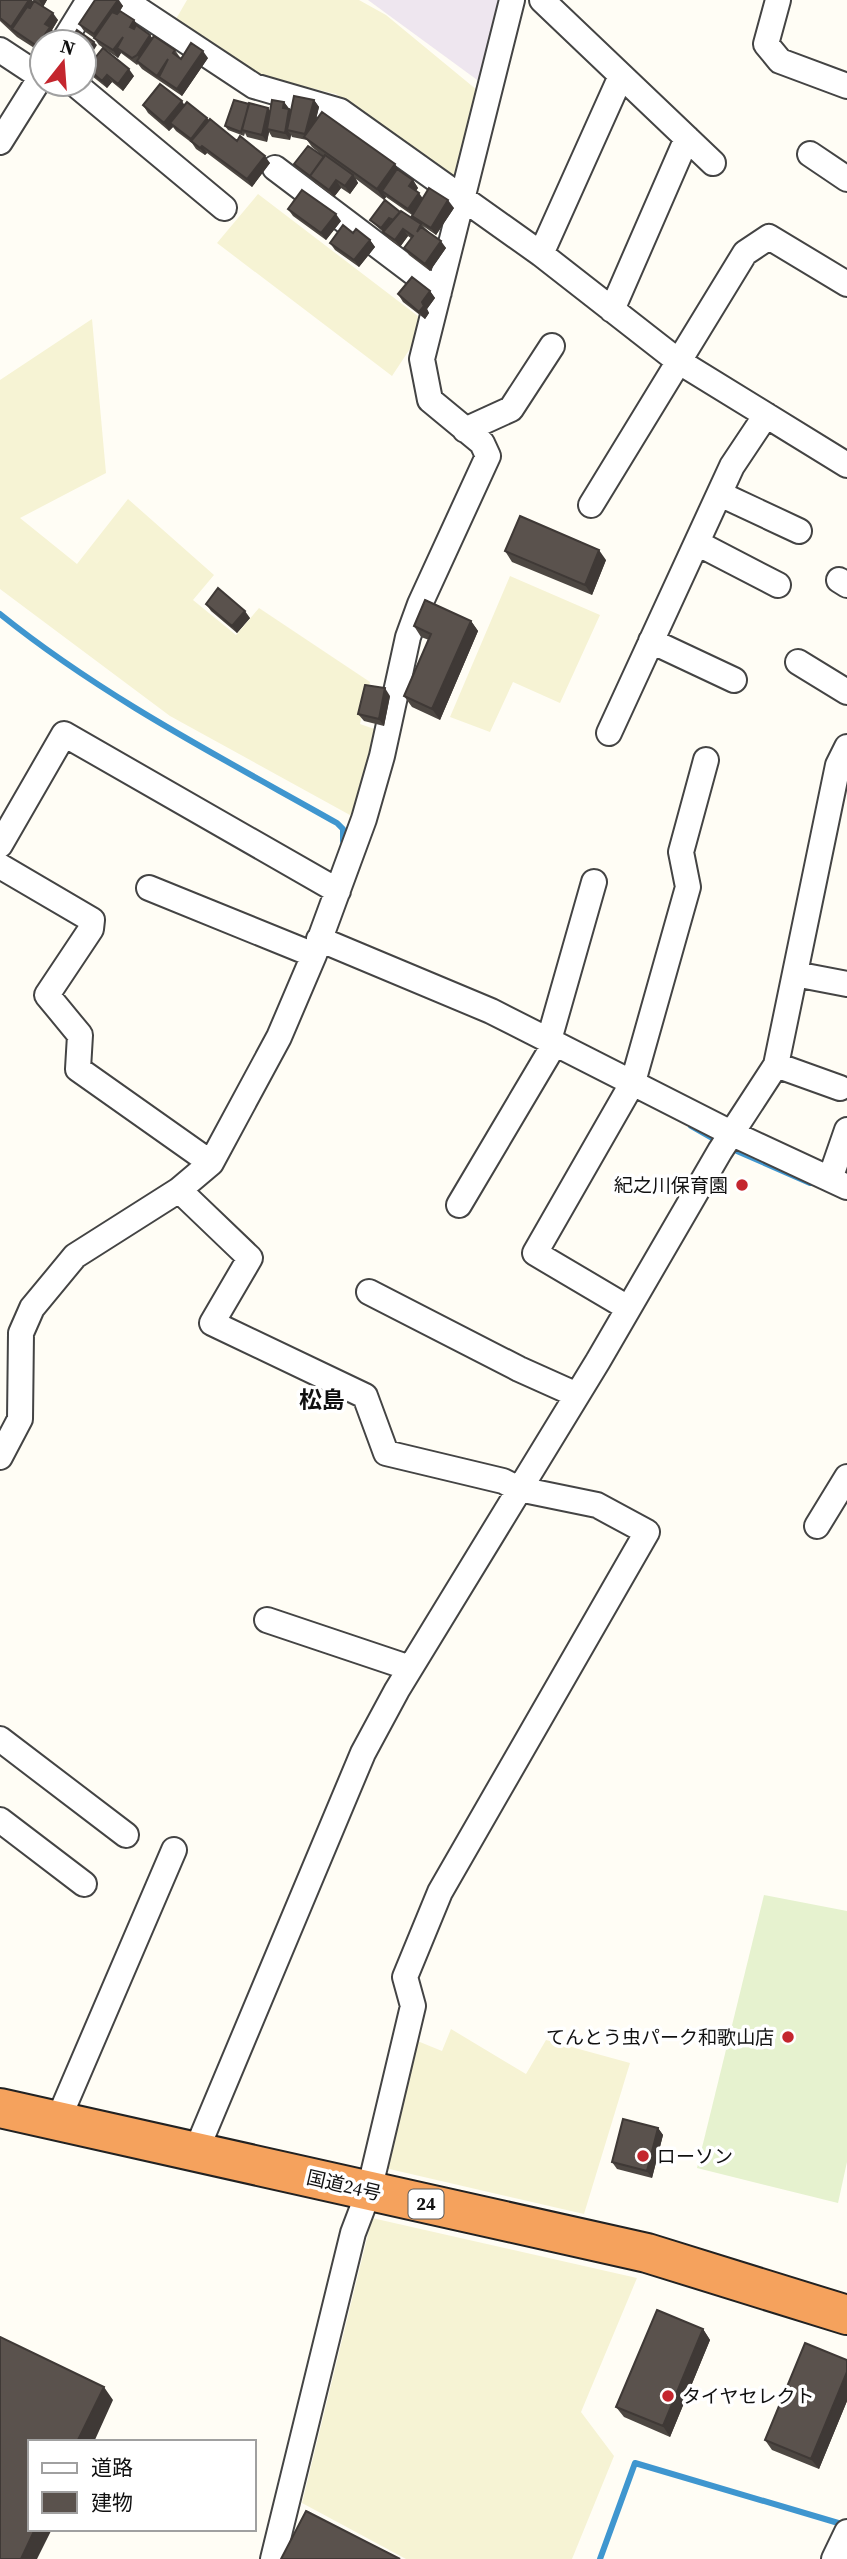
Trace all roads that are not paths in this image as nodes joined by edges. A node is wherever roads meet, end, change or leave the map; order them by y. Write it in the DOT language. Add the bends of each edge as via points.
graph roads {
  1 [pos="89,0"];
  2 [pos="124,0"];
  3 [pos="512,0"];
  4 [pos="542,0"];
  5 [pos="778,0"];
  6 [pos="72,28"];
  7 [pos="0,50"];
  8 [pos="28,68"];
  9 [pos="621,76"];
  10 [pos="847,86"];
  11 [pos="28,97"];
  12 [pos="92,98"];
  13 [pos="687,138"];
  14 [pos="0,142"];
  15 [pos="810,153"];
  16 [pos="713,163"];
  17 [pos="275,168"];
  18 [pos="847,179"];
  19 [pos="463,198"];
  20 [pos="224,208"];
  21 [pos="541,254"];
  22 [pos="847,284"];
  23 [pos="439,292"];
  24 [pos="612,310"];
  25 [pos="552,346"];
  26 [pos="678,361"];
  27 [pos="766,415"];
  28 [pos="465,430"];
  29 [pos="847,465"];
  30 [pos="720,494"];
  31 [pos="591,505"];
  32 [pos="799,531"];
  33 [pos="697,543"];
  34 [pos="778,585"];
  35 [pos="651,641"];
  36 [pos="797,662"];
  37 [pos="734,680"];
  38 [pos="847,692"];
  39 [pos="609,733"];
  40 [pos="845,756"];
  41 [pos="706,760"];
  42 [pos="0,845"];
  43 [pos="0,866"];
  44 [pos="594,882"];
  45 [pos="330,887"];
  46 [pos="149,888"];
  47 [pos="316,947"];
  48 [pos="795,974"];
  49 [pos="847,984"];
  50 [pos="550,1047"];
  51 [pos="775,1065"];
  52 [pos="840,1088"];
  53 [pos="629,1089"];
  54 [pos="847,1130"];
  55 [pos="733,1134"];
  56 [pos="211,1163"];
  57 [pos="838,1183"];
  58 [pos="179,1190"];
  59 [pos="459,1205"];
  60 [pos="369,1292"];
  61 [pos="628,1308"];
  62 [pos="578,1395"];
  63 [pos="1,1454"];
  64 [pos="847,1477"];
  65 [pos="519,1489"];
  66 [pos="817,1526"];
  67 [pos="267,1620"];
  68 [pos="410,1668"];
  69 [pos="0,1739"];
  70 [pos="0,1820"];
  71 [pos="126,1835"];
  72 [pos="174,1850"];
  73 [pos="84,1884"];
  74 [pos="0,2108"];
  75 [pos="58,2120"];
  76 [pos="196,2151"];
  77 [pos="369,2191"];
  78 [pos="847,2315"];
  79 [pos="847,2532"];
  80 [pos="273,2559"];
  81 [pos="834,2559"];
  1 -- 6 [label="street"];
  2 -- 19 [label="street" via="254,86 340,111"];
  3 -- 19 [label="street"];
  4 -- 9 [label="street"];
  5 -- 10 [label="street" via="766,44 780,61"];
  7 -- 8 [label="street"];
  9 -- 13 [label="street"];
  9 -- 21 [label="street"];
  11 -- 14 [label="street"];
  12 -- 20 [label="street"];
  13 -- 16 [label="street"];
  13 -- 24 [label="street"];
  15 -- 18 [label="street"];
  17 -- 23 [label="street"];
  19 -- 21 [label="street"];
  19 -- 23 [label="street"];
  21 -- 24 [label="street"];
  22 -- 26 [label="street" via="769,237 745,253"];
  23 -- 28 [label="street" via="422,359 423,375 430,400"];
  24 -- 26 [label="street"];
  25 -- 28 [label="street" via="511,409"];
  26 -- 27 [label="street"];
  26 -- 31 [label="street"];
  27 -- 29 [label="street"];
  27 -- 30 [label="street" via="732,466"];
  28 -- 45 [label="street" via="482,443 488,456 420,604 365,819"];
  30 -- 32 [label="street"];
  30 -- 33 [label="street"];
  33 -- 34 [label="street"];
  33 -- 35 [label="street"];
  35 -- 37 [label="street"];
  35 -- 39 [label="street"];
  36 -- 38 [label="street"];
  40 -- 48 [label="street"];
  41 -- 53 [label="street" via="681,852 688,887"];
  42 -- 45 [label="street" via="64,734"];
  43 -- 56 [label="street" via="92,919 91,929 47,995 80,1035 78,1069"];
  44 -- 50 [label="street"];
  45 -- 47 [label="street"];
  46 -- 47 [label="street"];
  47 -- 50 [label="street" via="491,1011"];
  47 -- 56 [label="street" via="279,1037"];
  48 -- 49 [label="street"];
  48 -- 51 [label="street"];
  50 -- 53 [label="street"];
  50 -- 59 [label="street"];
  51 -- 52 [label="street"];
  51 -- 55 [label="street"];
  53 -- 55 [label="street"];
  53 -- 61 [label="street" via="535,1253"];
  54 -- 57 [label="street"];
  55 -- 57 [label="street"];
  55 -- 61 [label="street"];
  56 -- 58 [label="street"];
  58 -- 63 [label="street" via="75,1256 32,1308 20,1333 20,1419"];
  58 -- 65 [label="street" via="250,1258 212,1323 365,1395 386,1453 503,1481"];
  60 -- 62 [label="street"];
  61 -- 62 [label="street"];
  62 -- 65 [label="street"];
  64 -- 66 [label="street"];
  65 -- 68 [label="street"];
  65 -- 77 [label="street" via="597,1505 647,1532 440,1892 405,1977 413,2006"];
  67 -- 68 [label="street"];
  68 -- 76 [label="street" via="363,1753"];
  69 -- 71 [label="street"];
  70 -- 73 [label="street"];
  72 -- 75 [label="street"];
  74 -- 75 [label="highway, 国道24号 / 24"];
  75 -- 76 [label="highway, 国道24号 / 24"];
  76 -- 77 [label="highway, 国道24号 / 24"];
  77 -- 78 [label="highway, 国道24号 / 24" via="647,2253"];
  77 -- 80 [label="street" via="353,2233"];
  79 -- 81 [label="street"];
}
